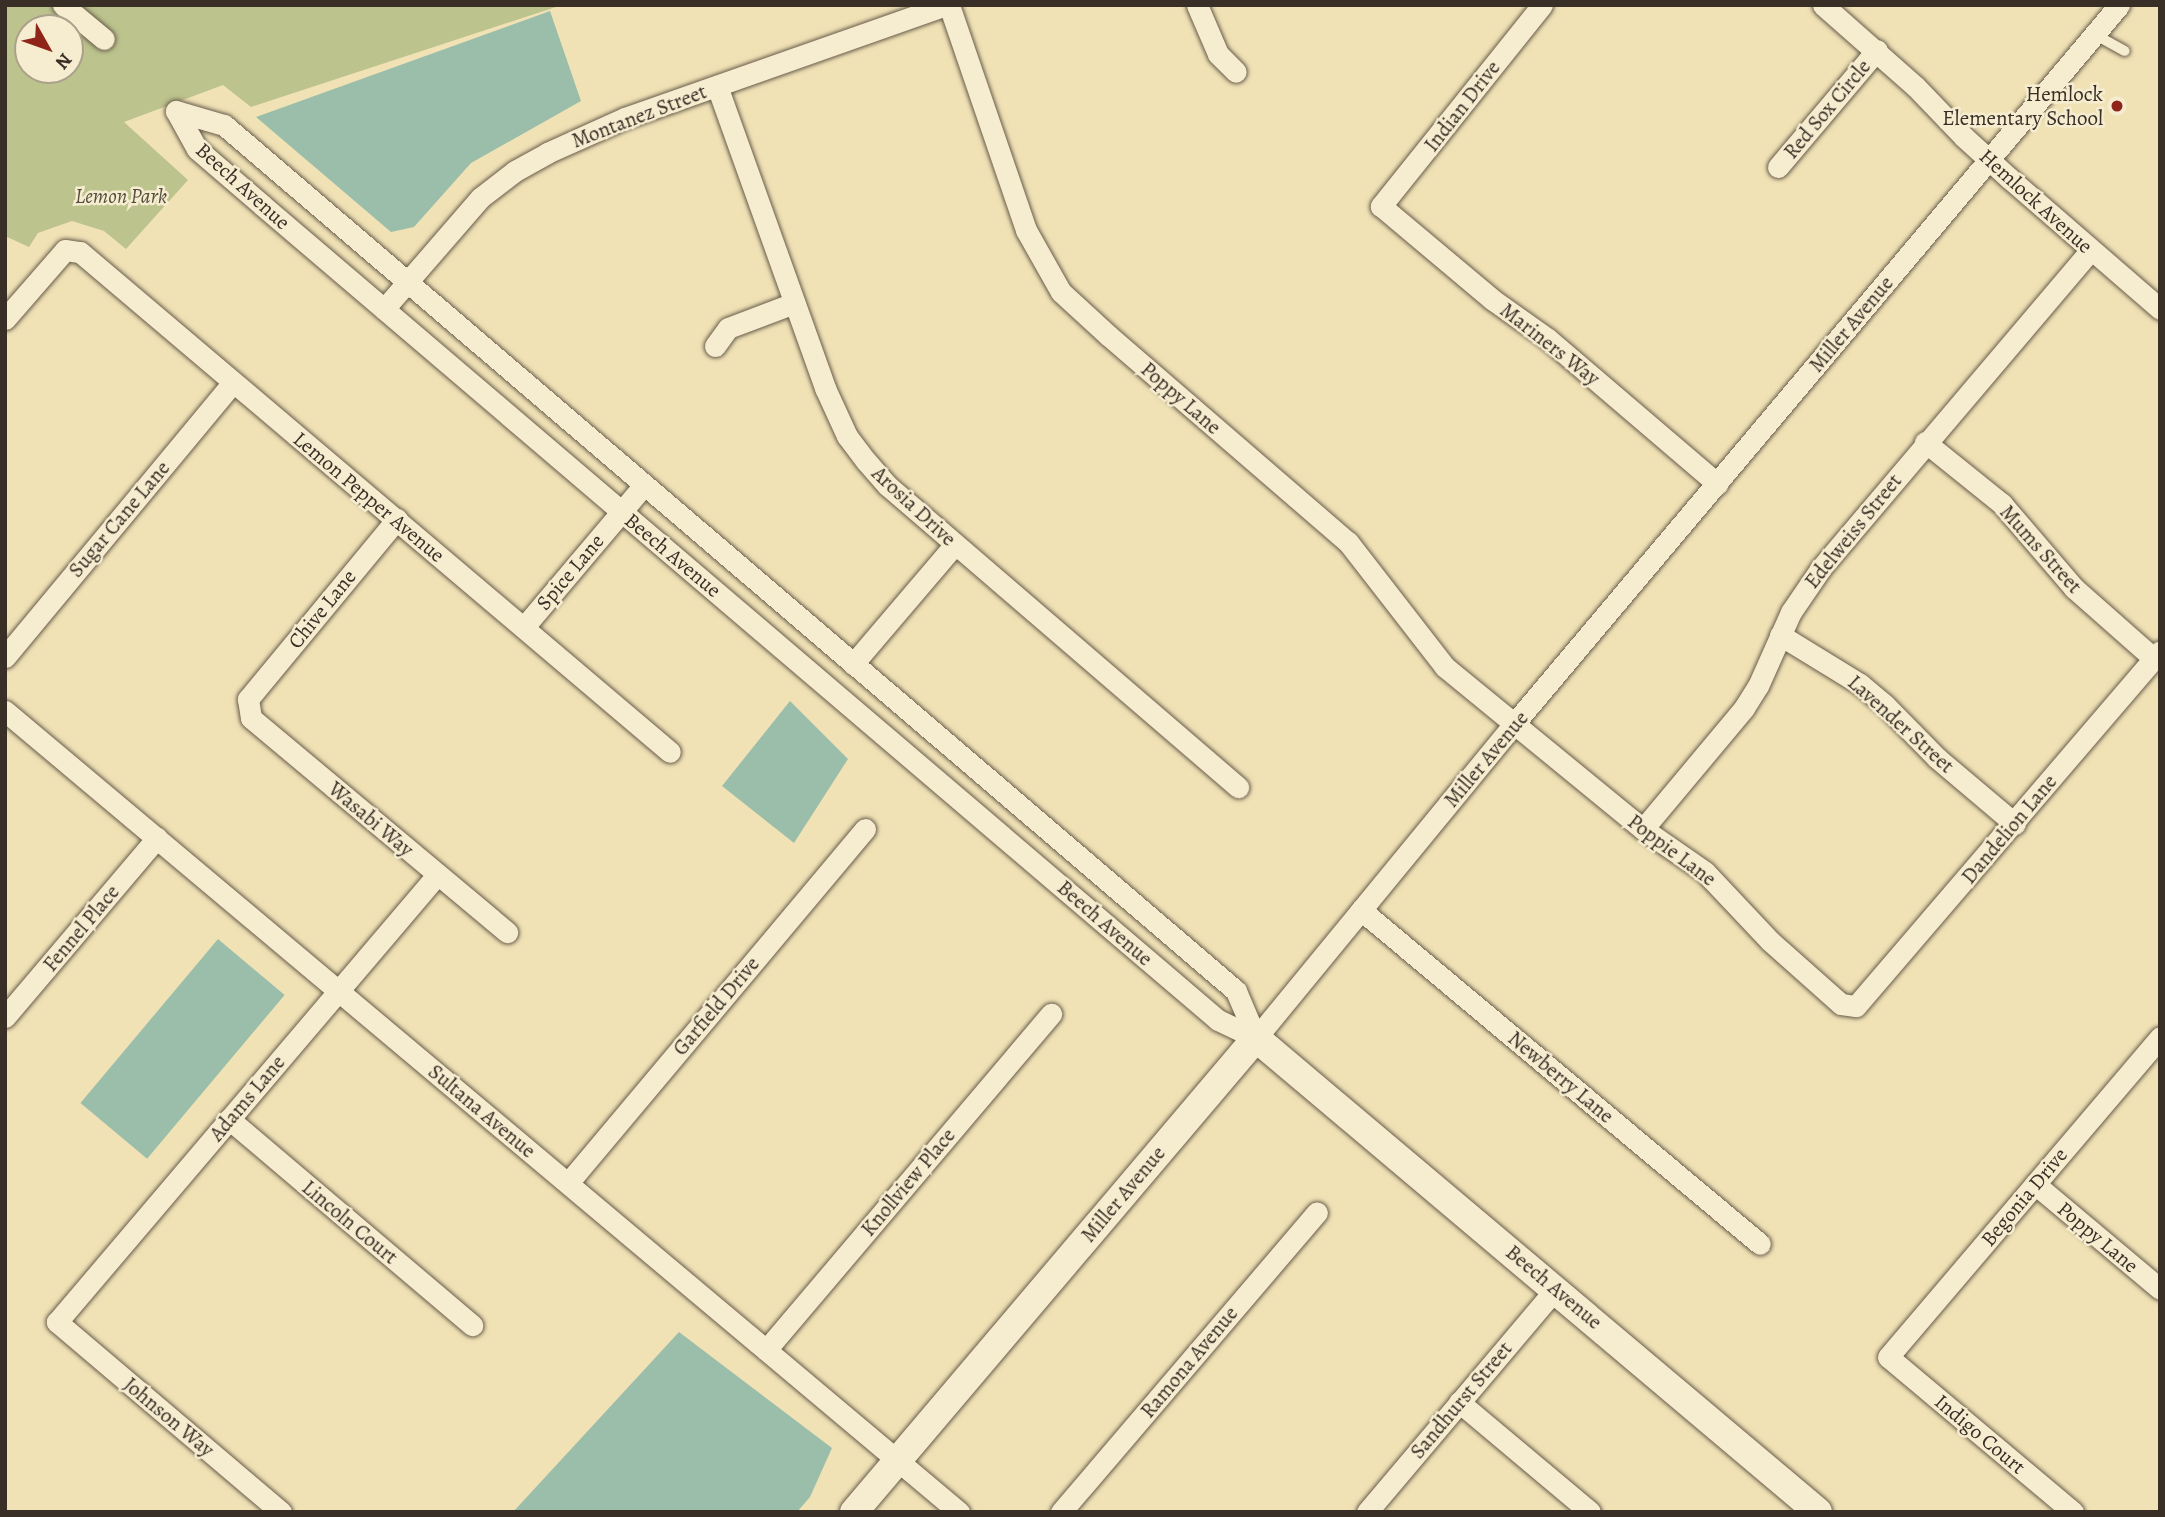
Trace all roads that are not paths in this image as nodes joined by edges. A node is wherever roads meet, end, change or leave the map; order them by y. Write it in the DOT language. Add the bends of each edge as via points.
graph roads {
  1 [pos="63,5"];
  2 [pos="948,5"];
  3 [pos="1197,5"];
  4 [pos="1542,5"];
  5 [pos="1823,5"];
  6 [pos="2119,5"];
  7 [pos="2094,34"];
  8 [pos="104,39"];
  9 [pos="1877,50"];
  10 [pos="2125,51"];
  11 [pos="1236,72"];
  12 [pos="717,86"];
  13 [pos="1988,160"];
  14 [pos="1778,167"];
  15 [pos="1381,206"];
  16 [pos="2091,250"];
  17 [pos="406,282"];
  18 [pos="2157,301"];
  19 [pos="794,303"];
  20 [pos="384,309"];
  21 [pos="5,319"];
  22 [pos="715,346"];
  23 [pos="233,382"];
  24 [pos="1926,442"];
  25 [pos="1718,484"];
  26 [pos="644,485"];
  27 [pos="622,511"];
  28 [pos="397,519"];
  29 [pos="955,544"];
  30 [pos="524,627"];
  31 [pos="1780,635"];
  32 [pos="2157,654"];
  33 [pos="5,657"];
  34 [pos="853,664"];
  35 [pos="248,699"];
  36 [pos="5,711"];
  37 [pos="1513,725"];
  38 [pos="670,752"];
  39 [pos="1238,788"];
  40 [pos="2015,824"];
  41 [pos="865,829"];
  42 [pos="1643,829"];
  43 [pos="157,838"];
  44 [pos="437,875"];
  45 [pos="1361,910"];
  46 [pos="507,932"];
  47 [pos="338,990"];
  48 [pos="1856,1006"];
  49 [pos="1051,1014"];
  50 [pos="5,1017"];
  51 [pos="2160,1037"];
  52 [pos="1256,1038"];
  53 [pos="229,1119"];
  54 [pos="568,1183"];
  55 [pos="2035,1184"];
  56 [pos="1317,1212"];
  57 [pos="1760,1244"];
  58 [pos="1556,1288"];
  59 [pos="2160,1289"];
  60 [pos="57,1322"];
  61 [pos="472,1325"];
  62 [pos="766,1350"];
  63 [pos="1888,1357"];
  64 [pos="1459,1402"];
  65 [pos="897,1460"];
  66 [pos="281,1512"];
  67 [pos="854,1512"];
  68 [pos="959,1512"];
  69 [pos="1061,1512"];
  70 [pos="1367,1512"];
  71 [pos="1590,1512"];
  72 [pos="1818,1512"];
  73 [pos="2073,1512"];
  1 -- 8 [label="street"];
  2 -- 12 [label="street, Montanez Street"];
  2 -- 37 [label="street, Poppy Lane" via="1026,230 1061,292 1348,542 1368,563 1423,643"];
  3 -- 11 [label="street" via="1218,54"];
  4 -- 15 [label="street, Indian Drive"];
  5 -- 9 [label="street, Hemlock Avenue"];
  6 -- 7 [label="street, Miller Avenue"];
  7 -- 10 [label="lane"];
  7 -- 13 [label="street, Miller Avenue"];
  9 -- 13 [label="street, Hemlock Avenue"];
  9 -- 14 [label="street, Red Sox Circle"];
  12 -- 17 [label="street, Montanez Street" via="584,134 515,171 481,198"];
  12 -- 19 [label="street, Arosia Drive"];
  13 -- 16 [label="street, Hemlock Avenue"];
  13 -- 25 [label="street, Miller Avenue"];
  15 -- 25 [label="street, Mariners Way" via="1493,300 1548,339"];
  16 -- 18 [label="street, Hemlock Avenue"];
  16 -- 24 [label="street, Edelweiss Street"];
  17 -- 20 [label="street, Montanez Street"];
  17 -- 20 [label="street, Beech Avenue" via="224,125 176,111 197,149"];
  17 -- 26 [label="street, Beech Avenue"];
  19 -- 22 [label="street" via="728,328"];
  19 -- 29 [label="street, Arosia Drive" via="848,436 888,486"];
  20 -- 27 [label="street, Beech Avenue"];
  21 -- 23 [label="street, Lemon Pepper Avenue" via="65,250 79,252"];
  23 -- 28 [label="street, Lemon Pepper Avenue"];
  23 -- 33 [label="street, Sugar Cane Lane"];
  24 -- 31 [label="street, Edelweiss Street" via="1821,568"];
  24 -- 32 [label="street, Mums Street" via="2002,504 2074,588"];
  25 -- 37 [label="street, Miller Avenue"];
  26 -- 27 [label="street, Spice Lane"];
  26 -- 34 [label="street, Beech Avenue"];
  27 -- 30 [label="street, Spice Lane"];
  27 -- 52 [label="street, Beech Avenue" via="1218,1020"];
  28 -- 30 [label="street, Lemon Pepper Avenue"];
  28 -- 35 [label="street, Chive Lane"];
  29 -- 34 [label="street"];
  29 -- 39 [label="street, Arosia Drive"];
  30 -- 38 [label="street, Lemon Pepper Avenue"];
  31 -- 40 [label="street, Lavender Street" via="1860,684"];
  31 -- 42 [label="street, Edelweiss Street" via="1744,708"];
  32 -- 40 [label="street, Dandelion Lane"];
  34 -- 52 [label="street, Beech Avenue" via="1236,991"];
  35 -- 44 [label="street, Wasabi Way" via="251,718"];
  36 -- 43 [label="street, Sultana Avenue"];
  37 -- 42 [label="street, Poppie Lane"];
  37 -- 45 [label="street, Miller Avenue"];
  40 -- 48 [label="street, Dandelion Lane"];
  41 -- 54 [label="street, Garfield Drive"];
  42 -- 48 [label="street, Poppie Lane" via="1704,872 1825,992 1841,1004"];
  43 -- 47 [label="street, Sultana Avenue"];
  43 -- 50 [label="street, Fennel Place"];
  44 -- 46 [label="street, Wasabi Way"];
  44 -- 47 [label="street, Adams Lane"];
  45 -- 52 [label="street, Miller Avenue"];
  45 -- 57 [label="street, Newberry Lane"];
  47 -- 53 [label="street, Adams Lane"];
  47 -- 54 [label="street, Sultana Avenue"];
  49 -- 62 [label="street, Knollview Place"];
  51 -- 55 [label="street, Begonia Drive"];
  52 -- 58 [label="street, Beech Avenue"];
  52 -- 65 [label="street, Miller Avenue"];
  53 -- 60 [label="street, Adams Lane"];
  53 -- 61 [label="street, Lincoln Court"];
  54 -- 62 [label="street, Sultana Avenue"];
  55 -- 59 [label="street, Poppy Lane"];
  55 -- 63 [label="street, Begonia Drive"];
  56 -- 69 [label="street, Ramona Avenue"];
  58 -- 64 [label="street, Sandhurst Street"];
  58 -- 72 [label="street, Beech Avenue"];
  60 -- 66 [label="street, Johnson Way"];
  62 -- 65 [label="street, Sultana Avenue"];
  63 -- 73 [label="street, Indigo Court"];
  64 -- 70 [label="street, Sandhurst Street"];
  64 -- 71 [label="street"];
  65 -- 67 [label="street, Miller Avenue"];
  65 -- 68 [label="street, Sultana Avenue"];
}
